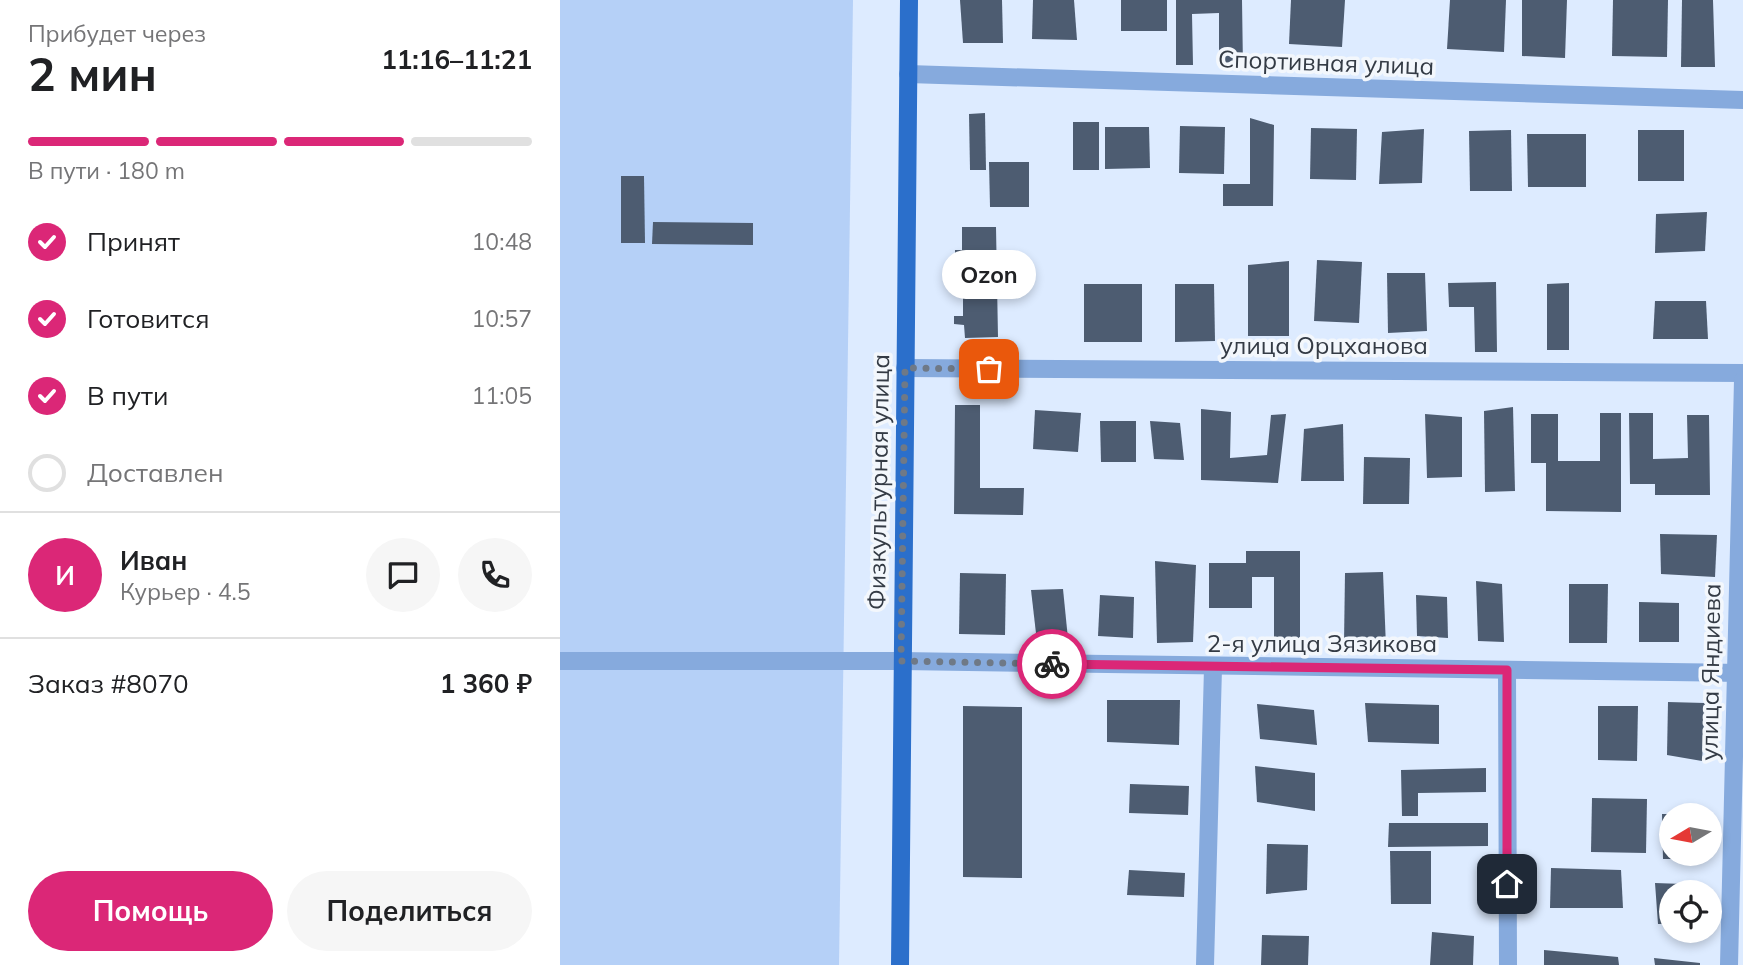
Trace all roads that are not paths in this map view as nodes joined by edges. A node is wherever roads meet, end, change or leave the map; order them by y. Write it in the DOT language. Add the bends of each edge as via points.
graph roads {
  1 [pos="909,0"];
  2 [pos="908,74"];
  3 [pos="1743,100"];
  4 [pos="905,368"];
  5 [pos="1743,373"];
  6 [pos="1743,380"];
  7 [pos="560,661"];
  8 [pos="901,661"];
  9 [pos="1213,668"];
  10 [pos="1507,670"];
  11 [pos="1739,673"];
  12 [pos="900,965"];
  13 [pos="1205,965"];
  14 [pos="1508,965"];
  15 [pos="1729,965"];
  1 -- 2 [label="main road, Физкультурная улица"];
  2 -- 3 [label="street, Спортивная улица"];
  2 -- 4 [label="main road, Физкультурная улица"];
  4 -- 5 [label="street, улица Орцханова"];
  4 -- 8 [label="main road, Физкультурная улица"];
  6 -- 11 [label="street, улица Яндиева"];
  7 -- 8 [label="street, 2-я улица Зязикова"];
  8 -- 9 [label="street, 2-я улица Зязикова"];
  8 -- 12 [label="main road, Физкультурная улица"];
  9 -- 10 [label="street, 2-я улица Зязикова"];
  9 -- 13 [label="street"];
  10 -- 11 [label="street, 2-я улица Зязикова"];
  10 -- 14 [label="street"];
  11 -- 15 [label="street, улица Яндиева"];
}
